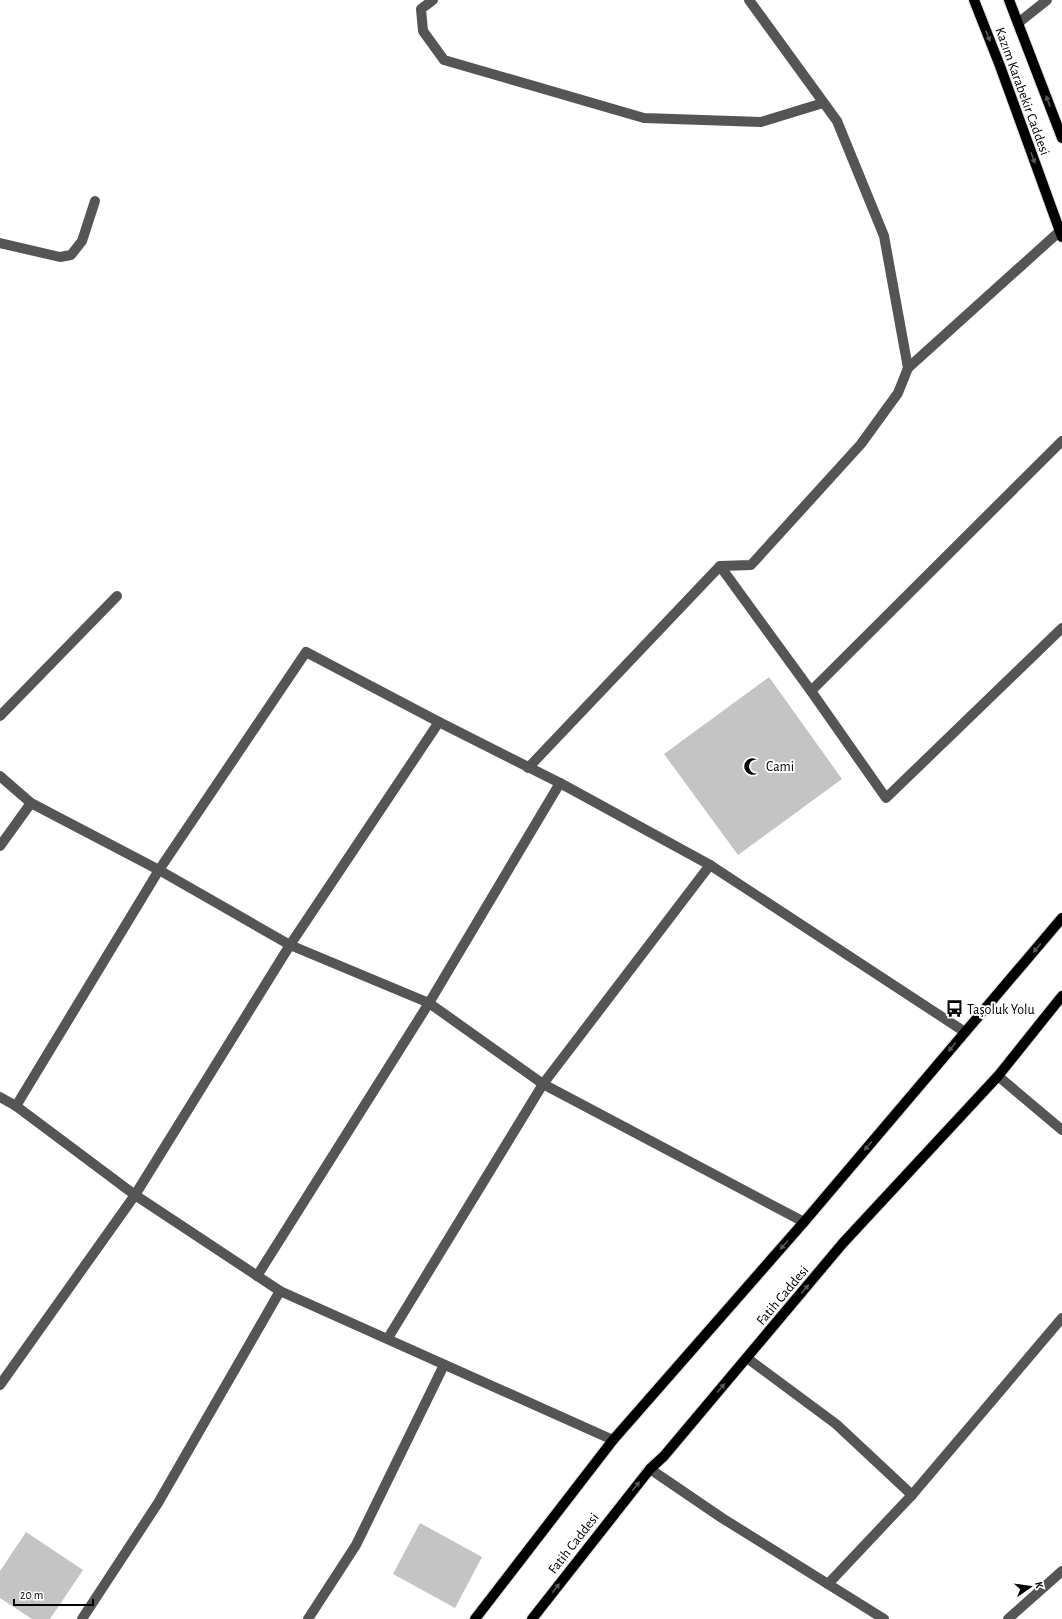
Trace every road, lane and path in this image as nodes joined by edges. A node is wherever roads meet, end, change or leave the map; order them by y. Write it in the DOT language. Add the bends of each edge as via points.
graph roads {
  1 [pos="433,0"];
  2 [pos="749,0"];
  3 [pos="974,0"];
  4 [pos="1009,0"];
  5 [pos="1047,0"];
  6 [pos="1018,23"];
  7 [pos="823,103"];
  8 [pos="1062,138"];
  9 [pos="95,201"];
  10 [pos="1061,234"];
  11 [pos="0,244"];
  12 [pos="908,368"];
  13 [pos="1062,441"];
  14 [pos="720,566"];
  15 [pos="117,596"];
  16 [pos="1062,628"];
  17 [pos="811,691"];
  18 [pos="0,716"];
  19 [pos="439,722"];
  20 [pos="528,768"];
  21 [pos="0,776"];
  22 [pos="560,783"];
  23 [pos="31,803"];
  24 [pos="0,846"];
  25 [pos="710,865"];
  26 [pos="159,870"];
  27 [pos="1062,918"];
  28 [pos="290,945"];
  29 [pos="1062,996"];
  30 [pos="430,1003"];
  31 [pos="965,1032"];
  32 [pos="998,1076"];
  33 [pos="543,1084"];
  34 [pos="0,1097"];
  35 [pos="16,1106"];
  36 [pos="1062,1130"];
  37 [pos="134,1195"];
  38 [pos="804,1222"];
  39 [pos="257,1276"];
  40 [pos="280,1292"];
  41 [pos="1062,1318"];
  42 [pos="388,1338"];
  43 [pos="747,1358"];
  44 [pos="444,1365"];
  45 [pos="0,1385"];
  46 [pos="613,1440"];
  47 [pos="650,1469"];
  48 [pos="912,1495"];
  49 [pos="1062,1571"];
  50 [pos="828,1584"];
  51 [pos="82,1619"];
  52 [pos="308,1619"];
  53 [pos="475,1619"];
  54 [pos="532,1619"];
  55 [pos="884,1619"];
  56 [pos="1008,1619"];
  1 -- 7 [label="street" via="421,9 423,31 444,60 644,118 761,122"];
  2 -- 7 [label="street"];
  3 -- 10 [label="main road, Kazım Karabekir Caddesi, one-way"];
  4 -- 6 [label="main road, Kazım Karabekir Caddesi"];
  5 -- 6 [label="street"];
  8 -- 6 [label="main road, Kazım Karabekir Caddesi, one-way"];
  7 -- 12 [label="street" via="837,121 884,236"];
  9 -- 11 [label="street" via="82,241 71,255 60,257"];
  10 -- 12 [label="street"];
  12 -- 14 [label="street" via="898,393 861,444 751,566"];
  13 -- 17 [label="street"];
  14 -- 17 [label="street"];
  14 -- 20 [label="street"];
  15 -- 18 [label="street"];
  16 -- 17 [label="street" via="886,798"];
  19 -- 20 [label="street"];
  19 -- 26 [label="street" via="306,652"];
  19 -- 28 [label="street"];
  20 -- 22 [label="street"];
  21 -- 23 [label="street"];
  22 -- 25 [label="street"];
  22 -- 30 [label="street"];
  23 -- 24 [label="street"];
  23 -- 26 [label="street"];
  25 -- 31 [label="street"];
  25 -- 33 [label="street"];
  26 -- 28 [label="street"];
  26 -- 35 [label="street"];
  27 -- 31 [label="main road, one-way"];
  28 -- 30 [label="street"];
  28 -- 37 [label="street"];
  29 -- 32 [label="main road, Fatih Caddesi"];
  30 -- 33 [label="street"];
  30 -- 39 [label="street"];
  31 -- 38 [label="main road, one-way"];
  32 -- 36 [label="street"];
  43 -- 32 [label="main road, Fatih Caddesi, one-way" via="843,1243"];
  33 -- 38 [label="street"];
  33 -- 42 [label="street"];
  34 -- 35 [label="street"];
  35 -- 37 [label="street"];
  37 -- 39 [label="street"];
  37 -- 45 [label="street"];
  38 -- 46 [label="main road, one-way"];
  39 -- 40 [label="street"];
  40 -- 42 [label="street"];
  40 -- 51 [label="street" via="158,1503"];
  41 -- 48 [label="street"];
  42 -- 44 [label="street"];
  47 -- 43 [label="main road, Fatih Caddesi, one-way"];
  43 -- 48 [label="street" via="836,1424"];
  44 -- 46 [label="street"];
  44 -- 52 [label="street" via="356,1546"];
  46 -- 53 [label="main road"];
  47 -- 50 [label="street" via="722,1518"];
  54 -- 47 [label="main road, Fatih Caddesi, one-way"];
  48 -- 50 [label="street"];
  49 -- 56 [label="street"];
  50 -- 55 [label="street"];
}
